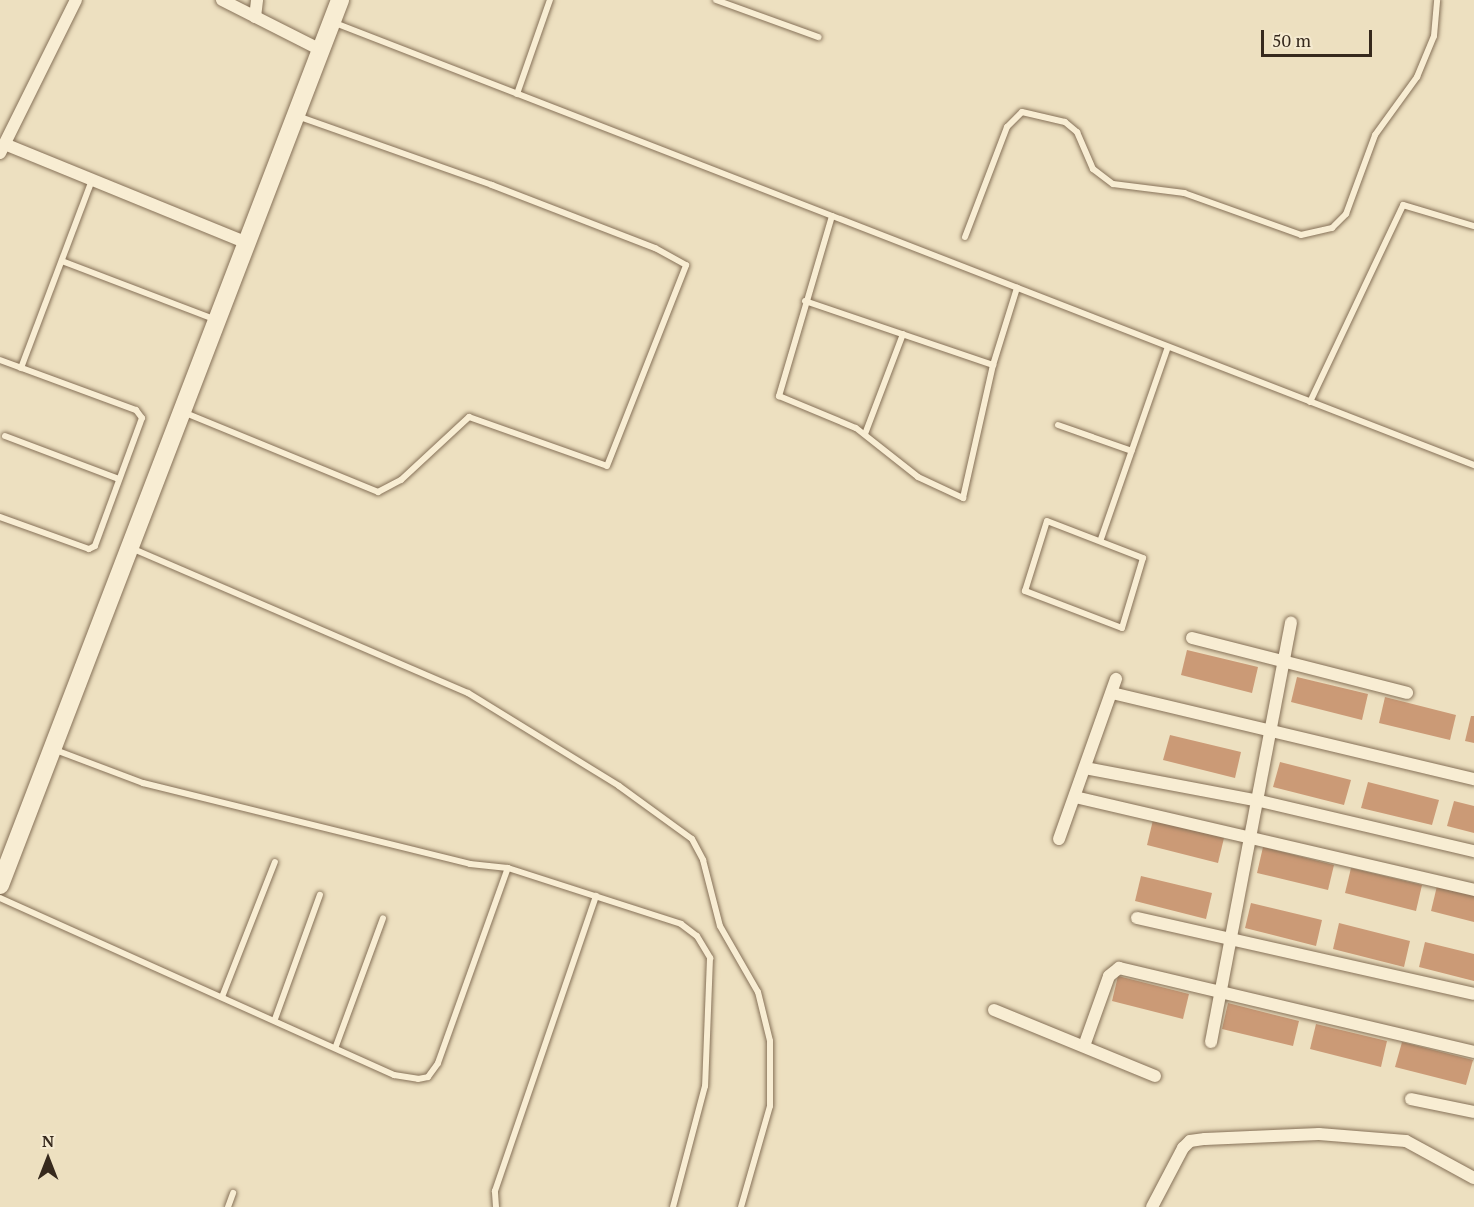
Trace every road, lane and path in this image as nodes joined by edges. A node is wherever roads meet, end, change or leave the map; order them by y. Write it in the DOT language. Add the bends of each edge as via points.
graph roads {
  1 [pos="76,0"];
  2 [pos="222,0"];
  3 [pos="257,0"];
  4 [pos="340,0"];
  5 [pos="550,0"];
  6 [pos="716,0"];
  7 [pos="1437,0"];
  8 [pos="255,17"];
  9 [pos="332,21"];
  10 [pos="818,37"];
  11 [pos="321,50"];
  12 [pos="517,94"];
  13 [pos="296,116"];
  14 [pos="3,149"];
  15 [pos="92,180"];
  16 [pos="832,216"];
  17 [pos="1474,226"];
  18 [pos="965,237"];
  19 [pos="247,243"];
  20 [pos="62,261"];
  21 [pos="1017,288"];
  22 [pos="805,301"];
  23 [pos="217,321"];
  24 [pos="903,334"];
  25 [pos="1168,347"];
  26 [pos="0,360"];
  27 [pos="993,365"];
  28 [pos="21,368"];
  29 [pos="1310,402"];
  30 [pos="182,412"];
  31 [pos="1058,425"];
  32 [pos="865,434"];
  33 [pos="5,436"];
  34 [pos="1132,451"];
  35 [pos="1474,465"];
  36 [pos="119,479"];
  37 [pos="0,517"];
  38 [pos="1101,539"];
  39 [pos="130,547"];
  40 [pos="1291,623"];
  41 [pos="1192,638"];
  42 [pos="1284,662"];
  43 [pos="1116,679"];
  44 [pos="1112,693"];
  45 [pos="1407,693"];
  46 [pos="1272,730"];
  47 [pos="52,749"];
  48 [pos="1085,768"];
  49 [pos="1474,779"];
  50 [pos="1074,796"];
  51 [pos="1260,801"];
  52 [pos="1252,837"];
  53 [pos="1059,839"];
  54 [pos="1474,851"];
  55 [pos="275,862"];
  56 [pos="508,868"];
  57 [pos="0,885"];
  58 [pos="1474,890"];
  59 [pos="320,895"];
  60 [pos="596,896"];
  61 [pos="0,898"];
  62 [pos="383,918"];
  63 [pos="1137,918"];
  64 [pos="1231,938"];
  65 [pos="1220,991"];
  66 [pos="1474,994"];
  67 [pos="222,997"];
  68 [pos="994,1010"];
  69 [pos="275,1019"];
  70 [pos="1210,1042"];
  71 [pos="336,1046"];
  72 [pos="1084,1046"];
  73 [pos="1474,1053"];
  74 [pos="1155,1076"];
  75 [pos="1411,1099"];
  76 [pos="1474,1112"];
  77 [pos="1474,1178"];
  78 [pos="233,1193"];
  79 [pos="228,1207"];
  80 [pos="496,1207"];
  81 [pos="673,1207"];
  82 [pos="741,1207"];
  83 [pos="1152,1207"];
  1 -- 14 [label="street"];
  2 -- 8 [label="street"];
  3 -- 8 [label="street"];
  4 -- 9 [label="main road"];
  5 -- 12 [label="lane"];
  6 -- 10 [label="lane"];
  7 -- 18 [label="lane" via="1434,36 1417,77 1375,135 1346,214 1332,228 1301,235 1184,193 1113,184 1093,169 1077,132 1065,122 1022,112 1007,127"];
  8 -- 11 [label="street"];
  9 -- 11 [label="main road"];
  9 -- 12 [label="lane"];
  11 -- 13 [label="main road"];
  12 -- 16 [label="lane"];
  13 -- 19 [label="main road"];
  13 -- 30 [label="lane" via="503,189 655,248 686,265 607,466 469,417 401,480 378,492"];
  14 -- 15 [label="street"];
  15 -- 19 [label="street"];
  15 -- 20 [label="lane"];
  16 -- 21 [label="lane"];
  16 -- 22 [label="lane"];
  17 -- 29 [label="lane" via="1403,205"];
  19 -- 23 [label="main road"];
  20 -- 23 [label="lane"];
  20 -- 28 [label="lane"];
  21 -- 25 [label="lane"];
  21 -- 27 [label="lane"];
  22 -- 24 [label="lane"];
  22 -- 32 [label="lane" via="779,396"];
  23 -- 30 [label="main road"];
  24 -- 27 [label="lane"];
  24 -- 32 [label="lane"];
  25 -- 29 [label="lane"];
  25 -- 34 [label="lane"];
  26 -- 28 [label="lane"];
  27 -- 32 [label="lane" via="963,498 918,477"];
  28 -- 36 [label="lane" via="141,414"];
  29 -- 35 [label="lane"];
  30 -- 39 [label="main road"];
  31 -- 34 [label="lane"];
  33 -- 36 [label="lane"];
  34 -- 38 [label="lane"];
  36 -- 37 [label="lane" via="94,546 88,549"];
  38 -- 38 [label="lane" via="1047,521 1025,591 1122,628 1143,558"];
  39 -- 47 [label="main road"];
  39 -- 82 [label="lane" via="468,693 618,786 692,839 703,860 720,926 758,992 770,1041 770,1106"];
  40 -- 42 [label="street"];
  41 -- 42 [label="street"];
  42 -- 45 [label="street"];
  42 -- 46 [label="street"];
  43 -- 44 [label="street"];
  44 -- 46 [label="street"];
  44 -- 48 [label="street"];
  46 -- 49 [label="street"];
  46 -- 51 [label="street"];
  47 -- 56 [label="lane" via="143,783 470,864"];
  47 -- 57 [label="main road"];
  48 -- 50 [label="street"];
  48 -- 51 [label="street"];
  50 -- 52 [label="street"];
  50 -- 53 [label="street"];
  51 -- 52 [label="street"];
  51 -- 54 [label="street"];
  52 -- 58 [label="street"];
  52 -- 64 [label="street"];
  55 -- 67 [label="lane"];
  56 -- 60 [label="lane"];
  56 -- 71 [label="lane" via="433,1072 407,1079"];
  59 -- 69 [label="lane"];
  60 -- 80 [label="lane" via="495,1191"];
  60 -- 81 [label="lane" via="681,924 697,936 710,958 705,1086"];
  61 -- 67 [label="lane"];
  62 -- 71 [label="lane"];
  63 -- 64 [label="street"];
  64 -- 65 [label="street"];
  64 -- 66 [label="street"];
  65 -- 70 [label="street"];
  65 -- 72 [label="street" via="1113,971"];
  65 -- 73 [label="street"];
  67 -- 69 [label="lane"];
  68 -- 72 [label="street"];
  69 -- 71 [label="lane"];
  72 -- 74 [label="street"];
  75 -- 76 [label="street"];
  77 -- 83 [label="street" via="1406,1141 1318,1134 1205,1139 1190,1141 1183,1148"];
  78 -- 79 [label="lane"];
}
